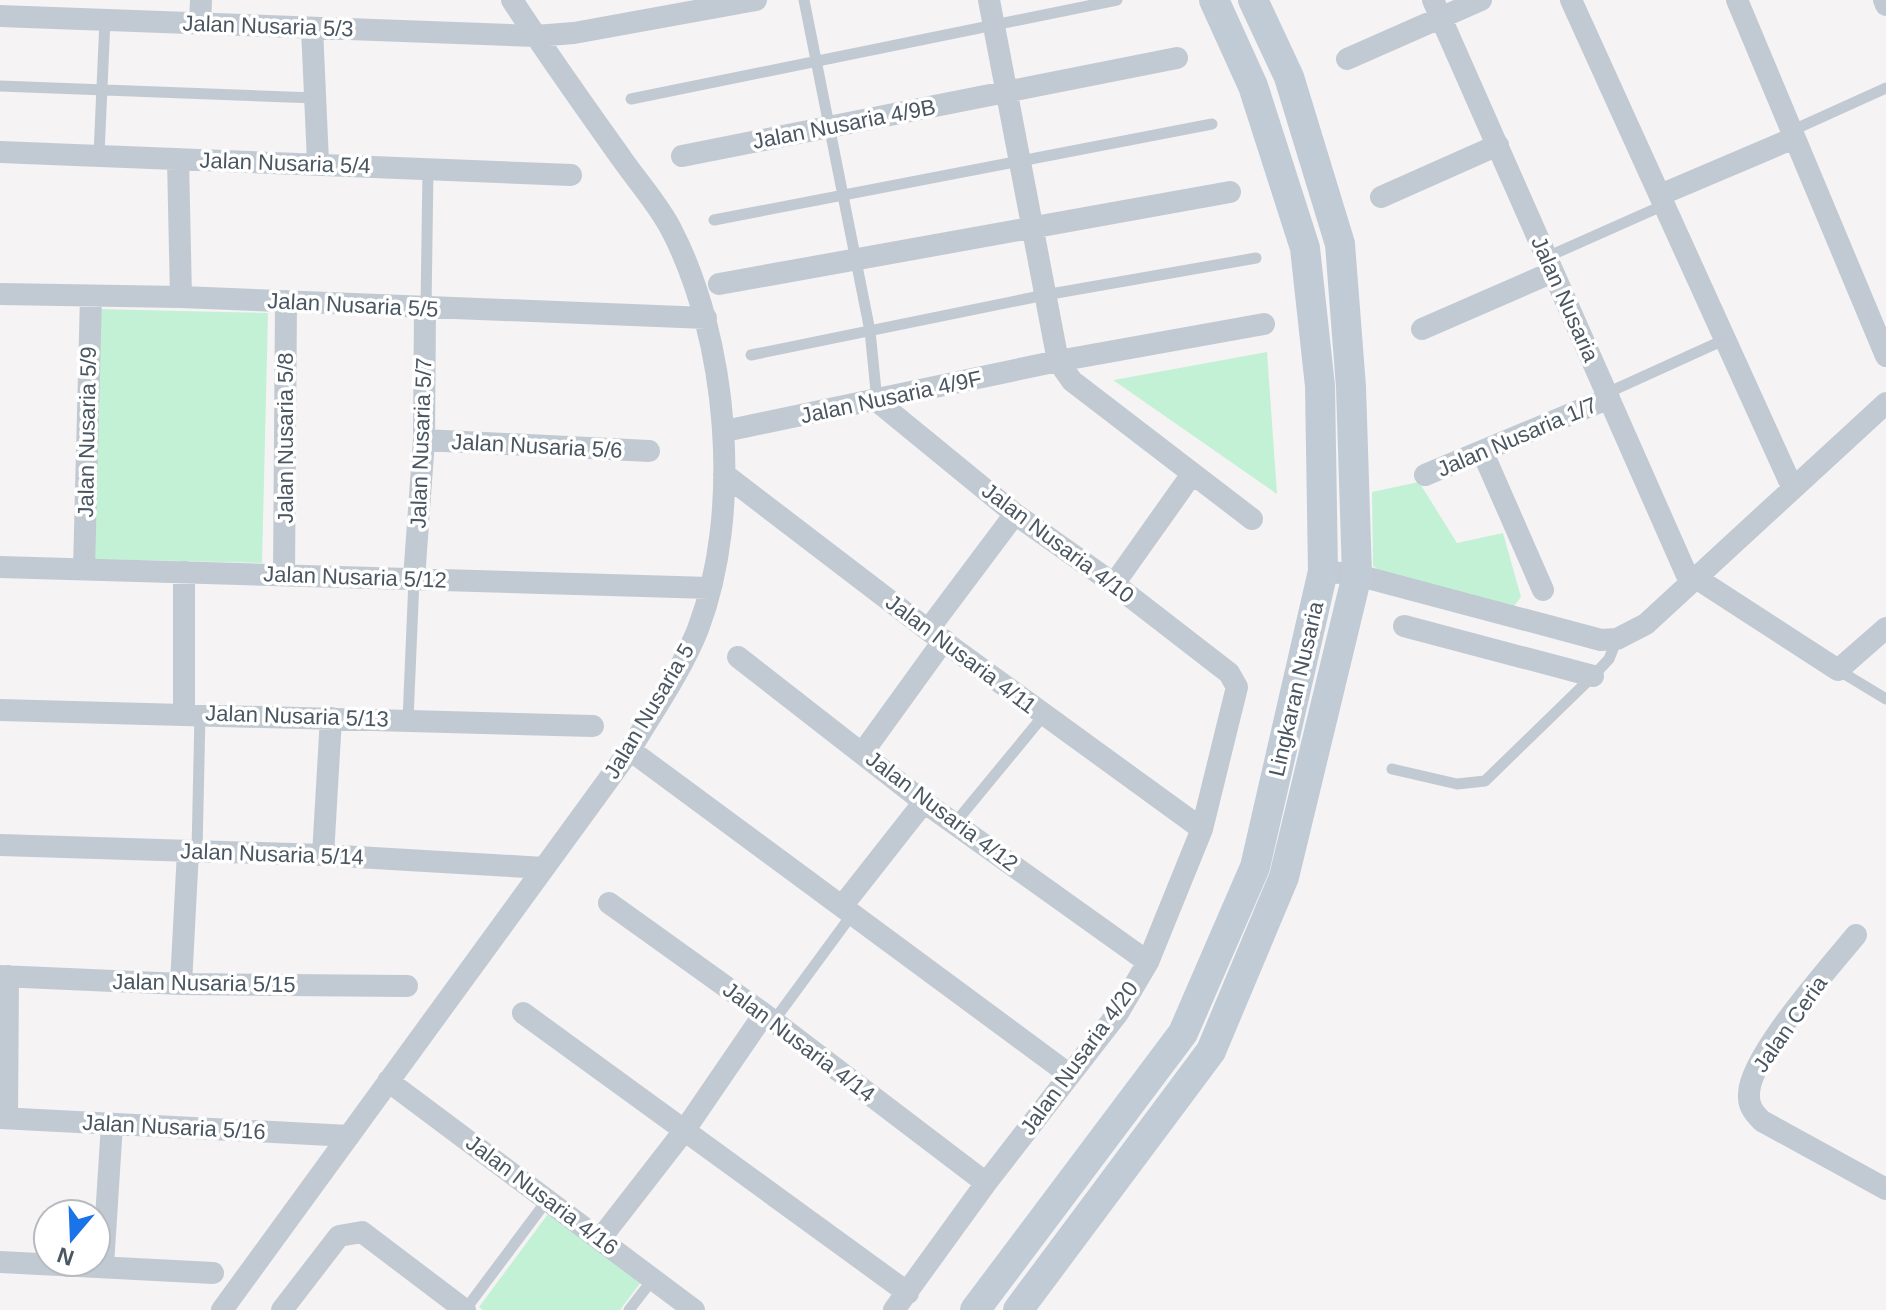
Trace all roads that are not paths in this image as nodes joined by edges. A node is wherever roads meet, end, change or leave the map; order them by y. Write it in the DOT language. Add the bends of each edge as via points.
graph roads {
  1 [pos="201,0"];
  2 [pos="512,0"];
  3 [pos="756,0"];
  4 [pos="804,0"];
  5 [pos="989,0"];
  6 [pos="1117,0"];
  7 [pos="1214,0"];
  8 [pos="1253,0"];
  9 [pos="1481,0"];
  10 [pos="1571,0"];
  11 [pos="1737,0"];
  12 [pos="1437,9"];
  13 [pos="0,16"];
  14 [pos="105,20"];
  15 [pos="200,23"];
  16 [pos="994,25"];
  17 [pos="312,28"];
  18 [pos="535,36"];
  19 [pos="1177,58"];
  20 [pos="1347,59"];
  21 [pos="815,60"];
  22 [pos="0,86"];
  23 [pos="1886,88"];
  24 [pos="1006,91"];
  25 [pos="105,92"];
  26 [pos="315,98"];
  27 [pos="631,99"];
  28 [pos="1212,124"];
  29 [pos="830,127"];
  30 [pos="1792,134"];
  31 [pos="1498,145"];
  32 [pos="0,152"];
  33 [pos="99,154"];
  34 [pos="682,156"];
  35 [pos="178,159"];
  36 [pos="1019,160"];
  37 [pos="318,162"];
  38 [pos="428,169"];
  39 [pos="571,175"];
  40 [pos="1230,192"];
  41 [pos="844,194"];
  42 [pos="1381,197"];
  43 [pos="1662,200"];
  44 [pos="714,220"];
  45 [pos="1032,227"];
  46 [pos="1256,258"];
  47 [pos="856,259"];
  48 [pos="1550,264"];
  49 [pos="719,284"];
  50 [pos="0,294"];
  51 [pos="1045,295"];
  52 [pos="91,296"];
  53 [pos="181,297"];
  54 [pos="286,301"];
  55 [pos="425,308"];
  56 [pos="706,318"];
  57 [pos="1264,324"];
  58 [pos="1422,329"];
  59 [pos="870,331"];
  60 [pos="1727,338"];
  61 [pos="751,355"];
  62 [pos="1886,356"];
  63 [pos="1058,361"];
  64 [pos="1608,396"];
  65 [pos="877,401"];
  66 [pos="1886,403"];
  67 [pos="725,431"];
  68 [pos="424,440"];
  69 [pos="649,451"];
  70 [pos="1483,453"];
  71 [pos="724,474"];
  72 [pos="1192,474"];
  73 [pos="1425,475"];
  74 [pos="1793,489"];
  75 [pos="1015,514"];
  76 [pos="1252,519"];
  77 [pos="0,567"];
  78 [pos="84,569"];
  79 [pos="1323,571"];
  80 [pos="184,572"];
  81 [pos="284,575"];
  82 [pos="1357,575"];
  83 [pos="1691,578"];
  84 [pos="414,579"];
  85 [pos="1114,584"];
  86 [pos="710,588"];
  87 [pos="1543,590"];
  88 [pos="1404,626"];
  89 [pos="1886,628"];
  90 [pos="936,635"];
  91 [pos="1617,639"];
  92 [pos="738,657"];
  93 [pos="1838,670"];
  94 [pos="1593,676"];
  95 [pos="1237,687"];
  96 [pos="1886,699"];
  97 [pos="0,710"];
  98 [pos="192,713"];
  99 [pos="1044,715"];
  100 [pos="331,718"];
  101 [pos="408,720"];
  102 [pos="593,726"];
  103 [pos="630,750"];
  104 [pos="863,752"];
  105 [pos="1392,769"];
  106 [pos="924,802"];
  107 [pos="955,823"];
  108 [pos="1202,829"];
  109 [pos="0,845"];
  110 [pos="193,851"];
  111 [pos="323,855"];
  112 [pos="544,868"];
  113 [pos="609,903"];
  114 [pos="848,909"];
  115 [pos="1856,935"];
  116 [pos="1148,962"];
  117 [pos="4,976"];
  118 [pos="181,984"];
  119 [pos="407,986"];
  120 [pos="523,1013"];
  121 [pos="769,1018"];
  122 [pos="1070,1075"];
  123 [pos="388,1081"];
  124 [pos="4,1118"];
  125 [pos="112,1124"];
  126 [pos="684,1131"];
  127 [pos="349,1136"];
  128 [pos="986,1183"];
  129 [pos="1886,1189"];
  130 [pos="107,1198"];
  131 [pos="548,1199"];
  132 [pos="600,1239"];
  133 [pos="0,1262"];
  134 [pos="32,1263"];
  135 [pos="112,1266"];
  136 [pos="213,1273"];
  137 [pos="653,1278"];
  138 [pos="901,1301"];
  139 [pos="222,1310"];
  140 [pos="282,1310"];
  141 [pos="465,1310"];
  142 [pos="629,1310"];
  143 [pos="694,1310"];
  144 [pos="975,1310"];
  145 [pos="1018,1310"];
  1 -- 15 [label="street"];
  2 -- 18 [label="street, Jalan Nusaria 5"];
  3 -- 18 [label="street, Jalan Nusaria 5/3"];
  4 -- 21 [label="lane"];
  5 -- 16 [label="street"];
  6 -- 16 [label="lane"];
  7 -- 79 [label="main road, Lingkaran Nusaria" via="1253,86 1305,248 1320,386"];
  8 -- 82 [label="main road, Lingkaran Nusaria" via="1289,77 1340,244"];
  9 -- 12 [label="street"];
  10 -- 43 [label="street"];
  11 -- 30 [label="street"];
  12 -- 20 [label="street"];
  12 -- 31 [label="street, Jalan Nusaria"];
  13 -- 14 [label="street, Jalan Nusaria 5/3"];
  14 -- 15 [label="street, Jalan Nusaria 5/3"];
  14 -- 25 [label="lane"];
  15 -- 17 [label="street, Jalan Nusaria 5/3"];
  16 -- 21 [label="lane"];
  16 -- 24 [label="street"];
  17 -- 18 [label="street, Jalan Nusaria 5/3"];
  17 -- 26 [label="street"];
  18 -- 56 [label="street, Jalan Nusaria 5" via="670,227"];
  19 -- 24 [label="street, Jalan Nusaria 4/9B"];
  21 -- 27 [label="lane"];
  21 -- 29 [label="lane"];
  22 -- 25 [label="lane"];
  23 -- 30 [label="lane"];
  24 -- 29 [label="street, Jalan Nusaria 4/9B"];
  24 -- 36 [label="street"];
  25 -- 26 [label="lane"];
  25 -- 33 [label="lane"];
  26 -- 37 [label="street"];
  28 -- 36 [label="lane"];
  29 -- 34 [label="street, Jalan Nusaria 4/9B"];
  29 -- 41 [label="lane"];
  30 -- 43 [label="street"];
  30 -- 62 [label="street"];
  31 -- 42 [label="street"];
  31 -- 48 [label="street, Jalan Nusaria"];
  32 -- 33 [label="street, Jalan Nusaria 5/4"];
  33 -- 35 [label="street, Jalan Nusaria 5/4"];
  35 -- 37 [label="street, Jalan Nusaria 5/4"];
  35 -- 53 [label="street"];
  36 -- 41 [label="lane"];
  36 -- 45 [label="street"];
  37 -- 38 [label="street, Jalan Nusaria 5/4"];
  38 -- 39 [label="street, Jalan Nusaria 5/4"];
  38 -- 55 [label="lane"];
  40 -- 45 [label="street"];
  41 -- 44 [label="lane"];
  41 -- 47 [label="lane"];
  43 -- 48 [label="lane"];
  43 -- 60 [label="street"];
  45 -- 47 [label="street"];
  45 -- 51 [label="street"];
  46 -- 51 [label="lane"];
  47 -- 49 [label="street"];
  47 -- 59 [label="lane"];
  48 -- 58 [label="street"];
  48 -- 64 [label="street, Jalan Nusaria"];
  50 -- 52 [label="street, Jalan Nusaria 5/5"];
  51 -- 59 [label="lane"];
  51 -- 63 [label="street"];
  52 -- 53 [label="street, Jalan Nusaria 5/5"];
  52 -- 78 [label="street, Jalan Nusaria 5/9"];
  53 -- 54 [label="street, Jalan Nusaria 5/5"];
  54 -- 55 [label="street, Jalan Nusaria 5/5"];
  54 -- 81 [label="street, Jalan Nusaria 5/8"];
  55 -- 56 [label="street, Jalan Nusaria 5/5"];
  55 -- 68 [label="street, Jalan Nusaria 5/7"];
  56 -- 67 [label="street, Jalan Nusaria 5"];
  57 -- 63 [label="street, Jalan Nusaria 4/9F"];
  59 -- 61 [label="lane"];
  59 -- 65 [label="lane"];
  60 -- 64 [label="lane"];
  60 -- 74 [label="street"];
  63 -- 65 [label="street, Jalan Nusaria 4/9F"];
  63 -- 72 [label="street" via="1072,381"];
  64 -- 70 [label="street, Jalan Nusaria 1/7"];
  64 -- 83 [label="street, Jalan Nusaria"];
  65 -- 67 [label="street, Jalan Nusaria 4/9F"];
  65 -- 75 [label="street, Jalan Nusaria 4/10"];
  66 -- 74 [label="street"];
  67 -- 71 [label="street, Jalan Nusaria 5"];
  68 -- 69 [label="street, Jalan Nusaria 5/6"];
  68 -- 84 [label="street, Jalan Nusaria 5/7"];
  70 -- 73 [label="street, Jalan Nusaria 1/7"];
  70 -- 87 [label="street"];
  71 -- 86 [label="street, Jalan Nusaria 5"];
  71 -- 90 [label="street, Jalan Nusaria 4/11"];
  72 -- 76 [label="street"];
  72 -- 85 [label="street"];
  74 -- 83 [label="street"];
  75 -- 85 [label="street, Jalan Nusaria 4/10"];
  75 -- 90 [label="street"];
  77 -- 78 [label="street, Jalan Nusaria 5/12"];
  78 -- 80 [label="street, Jalan Nusaria 5/12"];
  79 -- 82 [label="street"];
  79 -- 144 [label="main road, Lingkaran Nusaria" via="1255,867 1183,1033"];
  80 -- 81 [label="street, Jalan Nusaria 5/12"];
  80 -- 98 [label="street"];
  81 -- 84 [label="street, Jalan Nusaria 5/12"];
  82 -- 91 [label="street" via="1601,640"];
  82 -- 145 [label="main road, Lingkaran Nusaria" via="1284,877 1211,1051"];
  83 -- 91 [label="street" via="1646,624"];
  83 -- 93 [label="street"];
  84 -- 86 [label="street, Jalan Nusaria 5/12"];
  84 -- 101 [label="lane"];
  85 -- 95 [label="street, Jalan Nusaria 4/10" via="1229,673"];
  86 -- 103 [label="street, Jalan Nusaria 5" via="675,676"];
  88 -- 94 [label="street"];
  89 -- 93 [label="street"];
  90 -- 99 [label="street, Jalan Nusaria 4/11"];
  90 -- 104 [label="street"];
  91 -- 94 [label="lane" via="1609,659"];
  92 -- 104 [label="street, Jalan Nusaria 4/12"];
  93 -- 96 [label="lane"];
  94 -- 105 [label="lane" via="1485,781 1457,784"];
  95 -- 108 [label="street, Jalan Nusaria 4/20"];
  97 -- 98 [label="street, Jalan Nusaria 5/13"];
  98 -- 100 [label="street, Jalan Nusaria 5/13"];
  98 -- 110 [label="lane"];
  99 -- 107 [label="lane"];
  99 -- 108 [label="street, Jalan Nusaria 4/11"];
  100 -- 101 [label="street, Jalan Nusaria 5/13"];
  100 -- 111 [label="street"];
  101 -- 102 [label="street, Jalan Nusaria 5/13"];
  103 -- 112 [label="street, Jalan Nusaria 5"];
  103 -- 114 [label="street"];
  104 -- 106 [label="street, Jalan Nusaria 4/12"];
  106 -- 107 [label="street, Jalan Nusaria 4/12"];
  106 -- 114 [label="street"];
  107 -- 116 [label="street, Jalan Nusaria 4/12"];
  108 -- 116 [label="street, Jalan Nusaria 4/20"];
  109 -- 110 [label="street, Jalan Nusaria 5/14"];
  110 -- 111 [label="street, Jalan Nusaria 5/14"];
  110 -- 118 [label="street"];
  111 -- 112 [label="street, Jalan Nusaria 5/14"];
  112 -- 123 [label="street, Jalan Nusaria 5"];
  113 -- 121 [label="street, Jalan Nusaria 4/14"];
  114 -- 121 [label="lane"];
  114 -- 122 [label="street"];
  115 -- 129 [label="street, Jalan Ceria" via="1756,1067 1748,1098 1762,1121"];
  116 -- 122 [label="street, Jalan Nusaria 4/20" via="1118,1013"];
  117 -- 118 [label="street, Jalan Nusaria 5/15"];
  117 -- 124 [label="street"];
  118 -- 119 [label="street, Jalan Nusaria 5/15"];
  120 -- 126 [label="street"];
  121 -- 126 [label="street"];
  121 -- 128 [label="street, Jalan Nusaria 4/14"];
  122 -- 128 [label="street, Jalan Nusaria 4/20"];
  123 -- 127 [label="street, Jalan Nusaria 5"];
  123 -- 131 [label="street, Jalan Nusaria 4/16"];
  124 -- 125 [label="street, Jalan Nusaria 5/16"];
  125 -- 127 [label="street, Jalan Nusaria 5/16"];
  125 -- 130 [label="street"];
  126 -- 132 [label="street"];
  126 -- 138 [label="street"];
  127 -- 139 [label="street, Jalan Nusaria 5"];
  128 -- 138 [label="street, Jalan Nusaria 4/20"];
  131 -- 132 [label="street, Jalan Nusaria 4/16"];
  131 -- 141 [label="lane"];
  132 -- 137 [label="street, Jalan Nusaria 4/16"];
  133 -- 134 [label="street"];
  135 -- 136 [label="street"];
  137 -- 142 [label="lane"];
  137 -- 143 [label="street, Jalan Nusaria 4/16"];
  140 -- 141 [label="street" via="339,1236 362,1232"];
}
